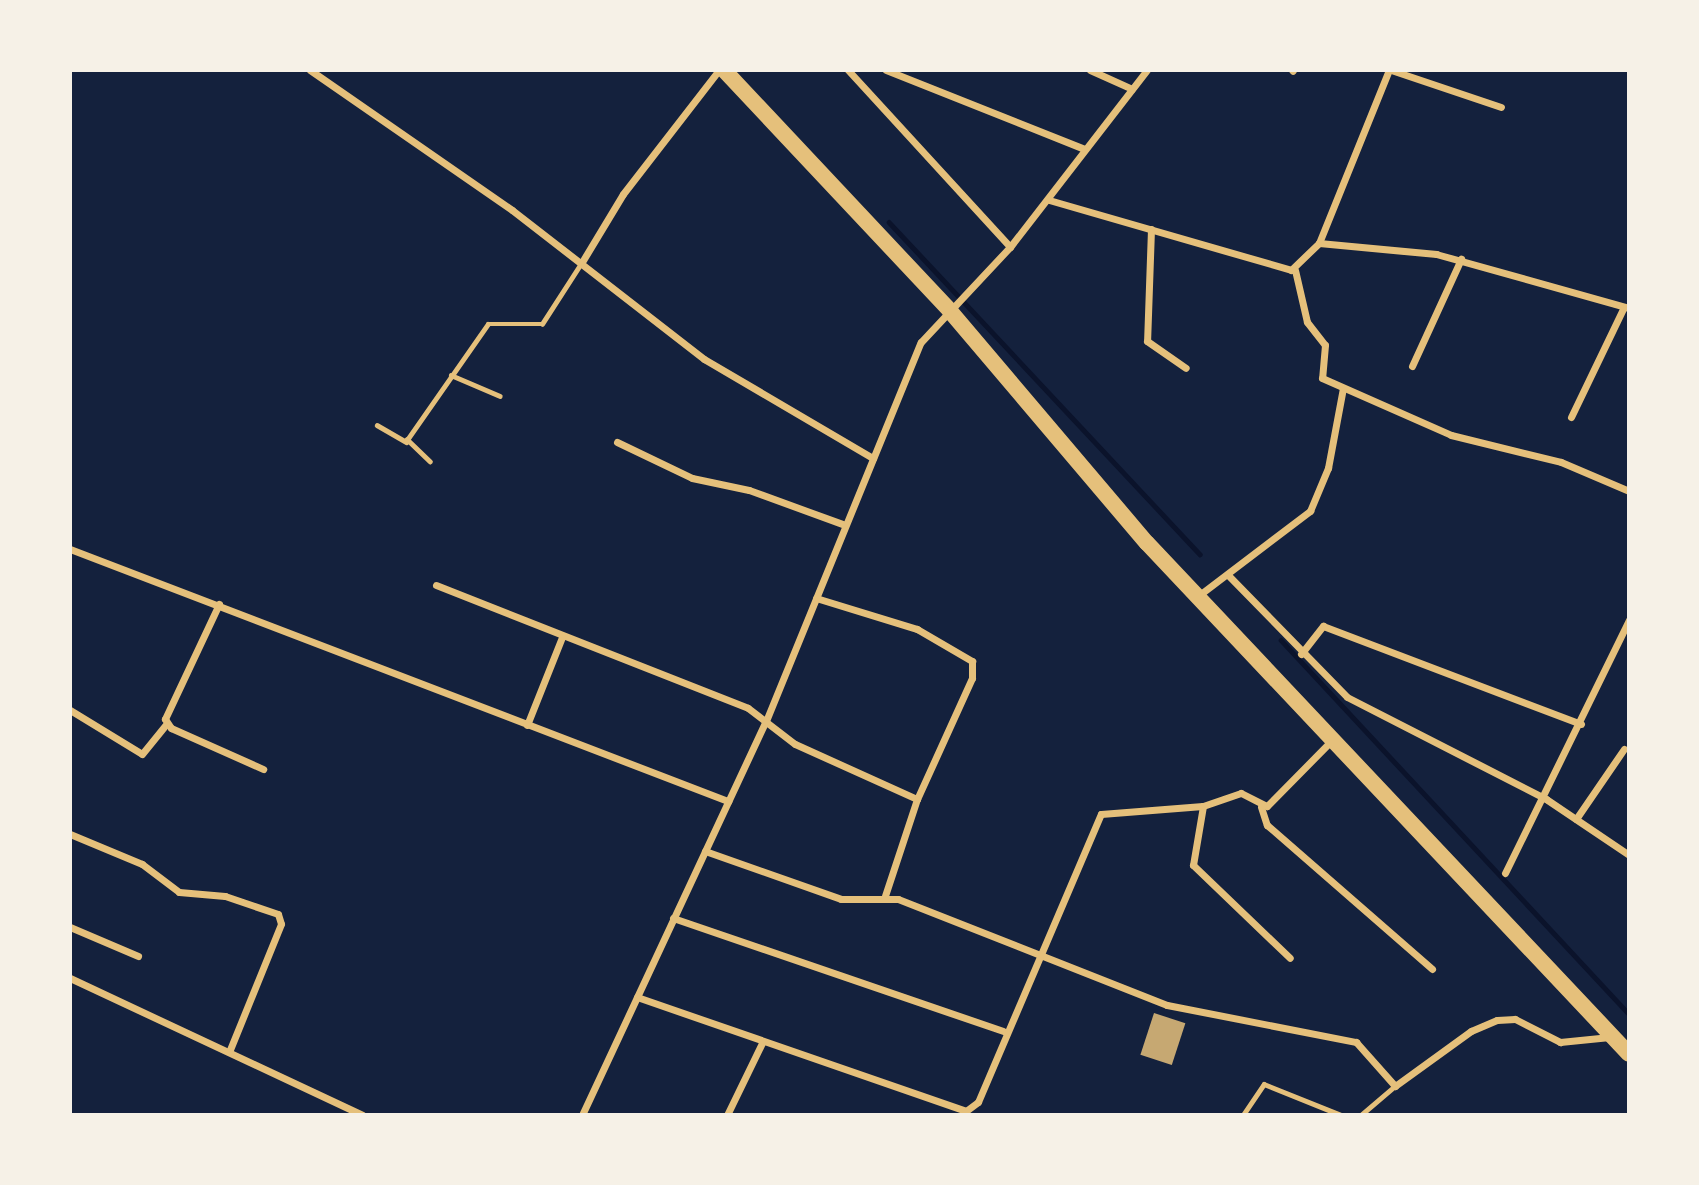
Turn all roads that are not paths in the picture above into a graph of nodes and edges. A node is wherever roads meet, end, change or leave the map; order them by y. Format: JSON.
{"nodes":[{"id":1,"x":310,"y":70,"type":"edge"},
{"id":2,"x":721,"y":70,"type":"edge"},
{"id":3,"x":848,"y":70,"type":"edge"},
{"id":4,"x":886,"y":70,"type":"edge"},
{"id":5,"x":1090,"y":70,"type":"edge"},
{"id":6,"x":1147,"y":70,"type":"edge"},
{"id":7,"x":1390,"y":70,"type":"edge"},
{"id":8,"x":1132,"y":89,"type":"junction"},
{"id":9,"x":1501,"y":107,"type":"dead end"},
{"id":10,"x":1085,"y":149,"type":"junction"},
{"id":11,"x":1049,"y":200,"type":"junction"},
{"id":12,"x":1152,"y":229,"type":"junction"},
{"id":13,"x":1319,"y":243,"type":"junction"},
{"id":14,"x":1010,"y":247,"type":"junction"},
{"id":15,"x":1461,"y":259,"type":"junction"},
{"id":16,"x":582,"y":262,"type":"junction"},
{"id":17,"x":1296,"y":270,"type":"junction"},
{"id":18,"x":953,"y":307,"type":"junction"},
{"id":19,"x":1627,"y":307,"type":"edge"},
{"id":20,"x":1412,"y":366,"type":"dead end"},
{"id":21,"x":1186,"y":368,"type":"dead end"},
{"id":22,"x":451,"y":375,"type":"junction"},
{"id":23,"x":1343,"y":388,"type":"junction"},
{"id":24,"x":500,"y":396,"type":"dead end"},
{"id":25,"x":1571,"y":417,"type":"dead end"},
{"id":26,"x":377,"y":425,"type":"dead end"},
{"id":27,"x":617,"y":442,"type":"dead end"},
{"id":28,"x":407,"y":443,"type":"junction"},
{"id":29,"x":873,"y":458,"type":"junction"},
{"id":30,"x":430,"y":462,"type":"dead end"},
{"id":31,"x":1629,"y":491,"type":"edge"},
{"id":32,"x":845,"y":525,"type":"junction"},
{"id":33,"x":70,"y":550,"type":"edge"},
{"id":34,"x":1228,"y":575,"type":"junction"},
{"id":35,"x":436,"y":585,"type":"dead end"},
{"id":36,"x":1198,"y":597,"type":"junction"},
{"id":37,"x":816,"y":598,"type":"junction"},
{"id":38,"x":219,"y":604,"type":"junction"},
{"id":39,"x":1629,"y":620,"type":"edge"},
{"id":40,"x":562,"y":638,"type":"junction"},
{"id":41,"x":1301,"y":654,"type":"junction"},
{"id":42,"x":70,"y":710,"type":"edge"},
{"id":43,"x":766,"y":721,"type":"junction"},
{"id":44,"x":166,"y":724,"type":"junction"},
{"id":45,"x":1581,"y":724,"type":"junction"},
{"id":46,"x":527,"y":725,"type":"junction"},
{"id":47,"x":1334,"y":738,"type":"junction"},
{"id":48,"x":1624,"y":749,"type":"dead end"},
{"id":49,"x":263,"y":769,"type":"dead end"},
{"id":50,"x":917,"y":799,"type":"junction"},
{"id":51,"x":1546,"y":799,"type":"junction"},
{"id":52,"x":728,"y":801,"type":"junction"},
{"id":53,"x":1203,"y":806,"type":"junction"},
{"id":54,"x":1261,"y":807,"type":"junction"},
{"id":55,"x":1576,"y":819,"type":"junction"},
{"id":56,"x":70,"y":834,"type":"edge"},
{"id":57,"x":705,"y":851,"type":"junction"},
{"id":58,"x":1629,"y":855,"type":"edge"},
{"id":59,"x":1505,"y":873,"type":"dead end"},
{"id":60,"x":885,"y":896,"type":"junction"},
{"id":61,"x":673,"y":918,"type":"junction"},
{"id":62,"x":70,"y":926,"type":"edge"},
{"id":63,"x":1038,"y":950,"type":"junction"},
{"id":64,"x":138,"y":956,"type":"dead end"},
{"id":65,"x":1290,"y":958,"type":"dead end"},
{"id":66,"x":1432,"y":969,"type":"dead end"},
{"id":67,"x":70,"y":978,"type":"edge"},
{"id":68,"x":637,"y":997,"type":"junction"},
{"id":69,"x":1003,"y":1031,"type":"junction"},
{"id":70,"x":1614,"y":1037,"type":"junction"},
{"id":71,"x":762,"y":1041,"type":"junction"},
{"id":72,"x":229,"y":1052,"type":"junction"},
{"id":73,"x":1629,"y":1054,"type":"edge"},
{"id":74,"x":1395,"y":1086,"type":"junction"},
{"id":75,"x":363,"y":1115,"type":"edge"},
{"id":76,"x":582,"y":1115,"type":"edge"},
{"id":77,"x":727,"y":1115,"type":"edge"},
{"id":78,"x":1243,"y":1115,"type":"edge"},
{"id":79,"x":1342,"y":1115,"type":"edge"},
{"id":80,"x":1361,"y":1115,"type":"edge"}],
"edges":[{"from":1,"to":16,"type":"street"},
{"from":2,"to":16,"type":"street"},
{"from":2,"to":18,"type":"highway"},
{"from":3,"to":14,"type":"street"},
{"from":4,"to":10,"type":"street"},
{"from":5,"to":8,"type":"street"},
{"from":6,"to":8,"type":"street"},
{"from":7,"to":9,"type":"street"},
{"from":7,"to":13,"type":"street"},
{"from":8,"to":10,"type":"street"},
{"from":10,"to":11,"type":"street"},
{"from":11,"to":12,"type":"street"},
{"from":11,"to":14,"type":"street"},
{"from":12,"to":17,"type":"street"},
{"from":12,"to":21,"type":"street"},
{"from":13,"to":15,"type":"street"},
{"from":13,"to":17,"type":"street"},
{"from":14,"to":18,"type":"street"},
{"from":15,"to":19,"type":"street"},
{"from":15,"to":20,"type":"street"},
{"from":16,"to":22,"type":"lane"},
{"from":16,"to":29,"type":"street"},
{"from":17,"to":23,"type":"street"},
{"from":18,"to":29,"type":"street"},
{"from":18,"to":36,"type":"highway"},
{"from":19,"to":25,"type":"street"},
{"from":22,"to":24,"type":"lane"},
{"from":22,"to":28,"type":"lane"},
{"from":23,"to":31,"type":"street"},
{"from":23,"to":34,"type":"street"},
{"from":26,"to":28,"type":"lane"},
{"from":27,"to":32,"type":"street"},
{"from":28,"to":30,"type":"lane"},
{"from":29,"to":32,"type":"street"},
{"from":32,"to":37,"type":"street"},
{"from":33,"to":38,"type":"street"},
{"from":34,"to":36,"type":"street"},
{"from":34,"to":41,"type":"street"},
{"from":35,"to":40,"type":"street"},
{"from":36,"to":47,"type":"highway"},
{"from":37,"to":43,"type":"street"},
{"from":37,"to":50,"type":"street"},
{"from":38,"to":44,"type":"street"},
{"from":38,"to":46,"type":"street"},
{"from":39,"to":45,"type":"street"},
{"from":40,"to":43,"type":"street"},
{"from":40,"to":46,"type":"street"},
{"from":41,"to":45,"type":"street"},
{"from":41,"to":51,"type":"street"},
{"from":42,"to":44,"type":"street"},
{"from":43,"to":50,"type":"street"},
{"from":43,"to":52,"type":"street"},
{"from":44,"to":49,"type":"street"},
{"from":45,"to":51,"type":"street"},
{"from":46,"to":52,"type":"street"},
{"from":47,"to":54,"type":"street"},
{"from":47,"to":70,"type":"highway"},
{"from":48,"to":55,"type":"street"},
{"from":50,"to":60,"type":"street"},
{"from":51,"to":55,"type":"street"},
{"from":51,"to":59,"type":"street"},
{"from":52,"to":57,"type":"street"},
{"from":53,"to":54,"type":"street"},
{"from":53,"to":63,"type":"street"},
{"from":53,"to":65,"type":"street"},
{"from":54,"to":66,"type":"street"},
{"from":55,"to":58,"type":"street"},
{"from":56,"to":72,"type":"street"},
{"from":57,"to":60,"type":"street"},
{"from":57,"to":61,"type":"street"},
{"from":60,"to":63,"type":"street"},
{"from":61,"to":68,"type":"street"},
{"from":61,"to":69,"type":"street"},
{"from":62,"to":64,"type":"street"},
{"from":63,"to":69,"type":"street"},
{"from":63,"to":74,"type":"street"},
{"from":67,"to":72,"type":"street"},
{"from":68,"to":71,"type":"street"},
{"from":68,"to":76,"type":"street"},
{"from":69,"to":71,"type":"street"},
{"from":70,"to":73,"type":"highway"},
{"from":70,"to":74,"type":"street"},
{"from":71,"to":77,"type":"street"},
{"from":72,"to":75,"type":"street"},
{"from":74,"to":80,"type":"lane"},
{"from":78,"to":79,"type":"lane"}]}
